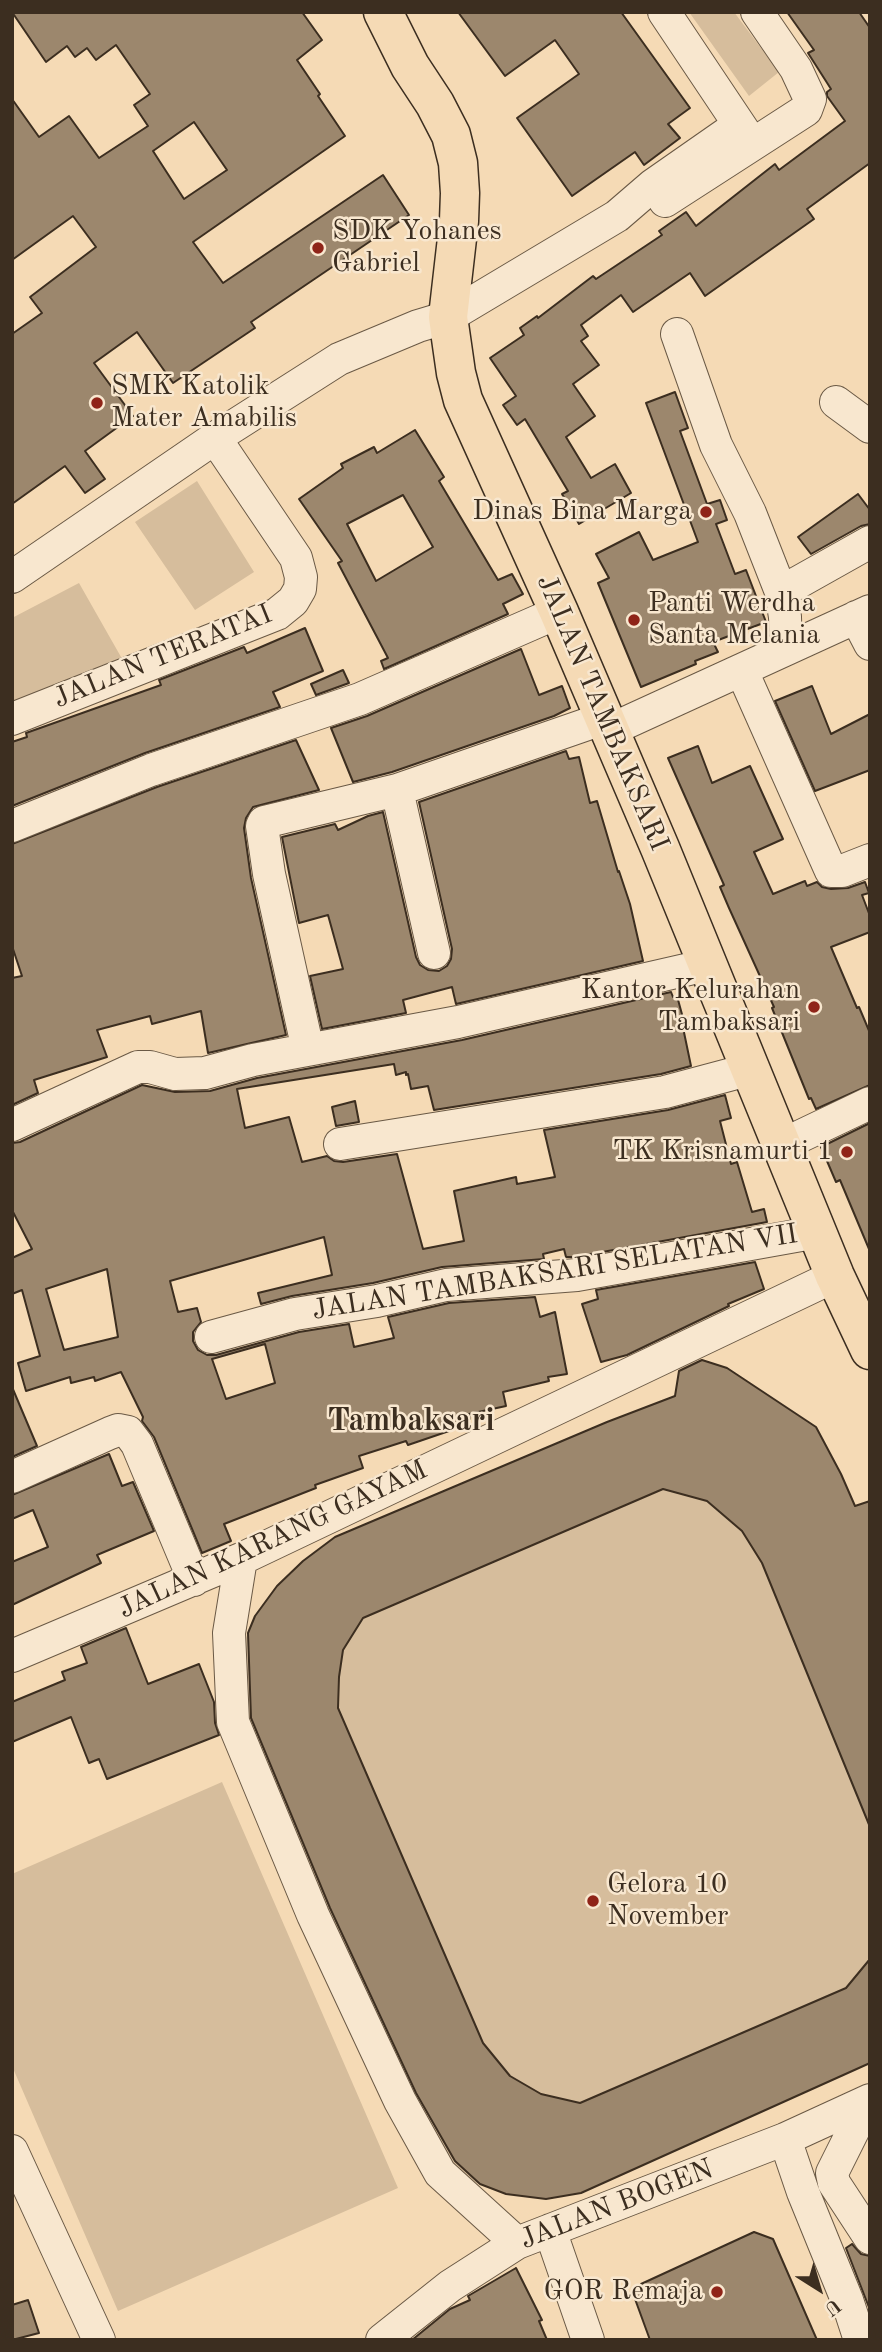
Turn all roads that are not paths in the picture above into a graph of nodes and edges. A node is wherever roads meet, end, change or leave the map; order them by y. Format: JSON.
{"nodes":[{"id":1,"x":363,"y":12,"type":"edge"},
{"id":2,"x":383,"y":12,"type":"edge"},
{"id":3,"x":664,"y":12,"type":"edge"},
{"id":4,"x":757,"y":12,"type":"edge"},
{"id":5,"x":410,"y":66,"type":"junction"},
{"id":6,"x":746,"y":134,"type":"junction"},
{"id":7,"x":448,"y":317,"type":"junction"},
{"id":8,"x":677,"y":334,"type":"dead end"},
{"id":9,"x":836,"y":402,"type":"dead end"},
{"id":10,"x":870,"y":427,"type":"edge"},
{"id":11,"x":215,"y":438,"type":"junction"},
{"id":12,"x":870,"y":542,"type":"edge"},
{"id":13,"x":12,"y":577,"type":"edge"},
{"id":14,"x":781,"y":592,"type":"junction"},
{"id":15,"x":559,"y":612,"type":"junction"},
{"id":16,"x":865,"y":624,"type":"edge"},
{"id":17,"x":786,"y":649,"type":"junction"},
{"id":18,"x":742,"y":671,"type":"junction"},
{"id":19,"x":12,"y":719,"type":"edge"},
{"id":20,"x":607,"y":724,"type":"junction"},
{"id":21,"x":397,"y":790,"type":"junction"},
{"id":22,"x":12,"y":826,"type":"edge"},
{"id":23,"x":870,"y":860,"type":"edge"},
{"id":24,"x":434,"y":953,"type":"dead end"},
{"id":25,"x":707,"y":965,"type":"junction"},
{"id":26,"x":308,"y":1050,"type":"junction"},
{"id":27,"x":751,"y":1069,"type":"junction"},
{"id":28,"x":870,"y":1103,"type":"edge"},
{"id":29,"x":12,"y":1125,"type":"edge"},
{"id":30,"x":340,"y":1144,"type":"dead end"},
{"id":31,"x":782,"y":1144,"type":"junction"},
{"id":32,"x":818,"y":1232,"type":"junction"},
{"id":33,"x":835,"y":1276,"type":"junction"},
{"id":34,"x":211,"y":1337,"type":"dead end"},
{"id":35,"x":870,"y":1350,"type":"edge"},
{"id":36,"x":12,"y":1477,"type":"edge"},
{"id":37,"x":241,"y":1559,"type":"junction"},
{"id":38,"x":194,"y":1580,"type":"junction"},
{"id":39,"x":12,"y":1656,"type":"edge"},
{"id":40,"x":869,"y":2100,"type":"edge"},
{"id":41,"x":785,"y":2139,"type":"junction"},
{"id":42,"x":12,"y":2151,"type":"edge"},
{"id":43,"x":550,"y":2230,"type":"junction"},
{"id":44,"x":870,"y":2238,"type":"edge"},
{"id":45,"x":517,"y":2243,"type":"junction"},
{"id":46,"x":99,"y":2340,"type":"edge"},
{"id":47,"x":382,"y":2340,"type":"edge"},
{"id":48,"x":588,"y":2340,"type":"edge"},
{"id":49,"x":860,"y":2340,"type":"edge"}],
"edges":[{"from":1,"to":5,"type":"main road","name":"JALAN TAMBAKSARI"},
{"from":2,"to":5,"type":"main road","name":"JALAN TAMBAKSARI"},
{"from":3,"to":6,"type":"street"},
{"from":4,"to":6,"type":"street"},
{"from":5,"to":7,"type":"main road","name":"JALAN TAMBAKSARI"},
{"from":6,"to":7,"type":"street"},
{"from":7,"to":11,"type":"street"},
{"from":7,"to":15,"type":"main road","name":"JALAN TAMBAKSARI"},
{"from":8,"to":14,"type":"street"},
{"from":9,"to":10,"type":"street"},
{"from":11,"to":13,"type":"street"},
{"from":11,"to":19,"type":"street","name":"JALAN TERATAI"},
{"from":12,"to":14,"type":"street"},
{"from":14,"to":17,"type":"street"},
{"from":15,"to":20,"type":"main road","name":"JALAN TAMBAKSARI"},
{"from":15,"to":22,"type":"street"},
{"from":16,"to":17,"type":"street"},
{"from":17,"to":18,"type":"street"},
{"from":18,"to":20,"type":"street"},
{"from":18,"to":23,"type":"street"},
{"from":20,"to":21,"type":"street"},
{"from":20,"to":25,"type":"main road","name":"JALAN TAMBAKSARI"},
{"from":21,"to":24,"type":"street"},
{"from":21,"to":26,"type":"street"},
{"from":25,"to":26,"type":"street"},
{"from":25,"to":27,"type":"main road","name":"JALAN TAMBAKSARI"},
{"from":26,"to":29,"type":"street"},
{"from":27,"to":30,"type":"street"},
{"from":27,"to":31,"type":"main road","name":"JALAN TAMBAKSARI"},
{"from":28,"to":31,"type":"street"},
{"from":31,"to":32,"type":"main road","name":"JALAN TAMBAKSARI"},
{"from":32,"to":33,"type":"main road","name":"JALAN TAMBAKSARI"},
{"from":32,"to":34,"type":"street","name":"JALAN TAMBAKSARI SELATAN VII"},
{"from":33,"to":35,"type":"main road","name":"JALAN TAMBAKSARI"},
{"from":33,"to":37,"type":"street","name":"JALAN KARANG GAYAM"},
{"from":36,"to":38,"type":"street"},
{"from":37,"to":38,"type":"street","name":"JALAN KARANG GAYAM"},
{"from":37,"to":45,"type":"street"},
{"from":38,"to":39,"type":"street","name":"JALAN KARANG GAYAM"},
{"from":40,"to":41,"type":"street","name":"JALAN BOGEN"},
{"from":40,"to":44,"type":"street"},
{"from":41,"to":43,"type":"street","name":"JALAN BOGEN"},
{"from":41,"to":49,"type":"street"},
{"from":42,"to":46,"type":"street"},
{"from":43,"to":45,"type":"street","name":"JALAN BOGEN"},
{"from":43,"to":48,"type":"street"},
{"from":45,"to":47,"type":"street","name":"JALAN BOGEN"}]}
